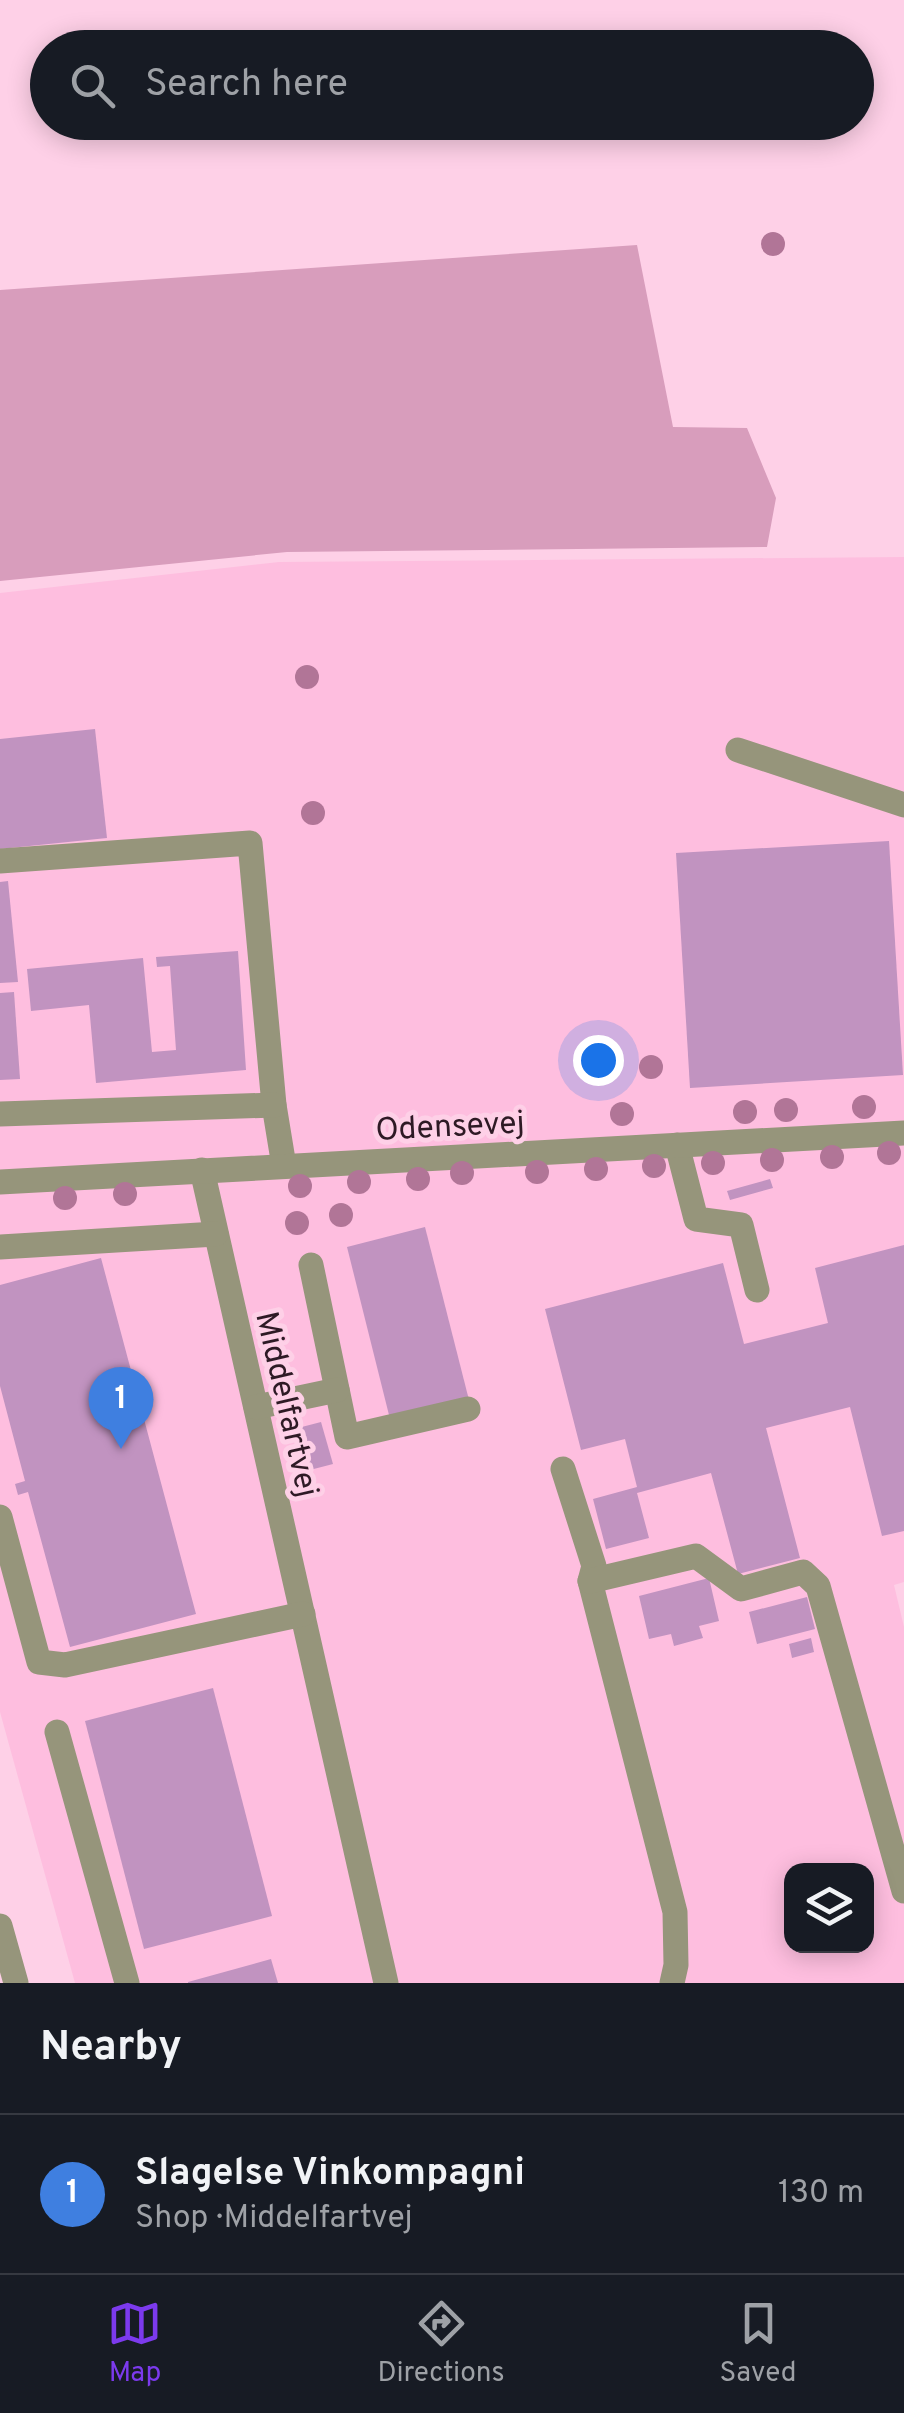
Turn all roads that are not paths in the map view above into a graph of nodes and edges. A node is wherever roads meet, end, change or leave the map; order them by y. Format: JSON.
{"nodes":[{"id":1,"x":738,"y":750,"type":"dead end"},
{"id":2,"x":904,"y":805,"type":"edge"},
{"id":3,"x":0,"y":861,"type":"edge"},
{"id":4,"x":274,"y":1105,"type":"junction"},
{"id":5,"x":0,"y":1114,"type":"edge"},
{"id":6,"x":904,"y":1133,"type":"edge"},
{"id":7,"x":678,"y":1145,"type":"junction"},
{"id":8,"x":284,"y":1166,"type":"junction"},
{"id":9,"x":202,"y":1170,"type":"junction"},
{"id":10,"x":0,"y":1182,"type":"edge"},
{"id":11,"x":216,"y":1234,"type":"junction"},
{"id":12,"x":0,"y":1247,"type":"edge"},
{"id":13,"x":312,"y":1265,"type":"dead end"},
{"id":14,"x":757,"y":1290,"type":"dead end"},
{"id":15,"x":337,"y":1390,"type":"junction"},
{"id":16,"x":256,"y":1408,"type":"junction"},
{"id":17,"x":468,"y":1409,"type":"dead end"},
{"id":18,"x":563,"y":1469,"type":"dead end"},
{"id":19,"x":0,"y":1517,"type":"edge"},
{"id":20,"x":590,"y":1581,"type":"junction"},
{"id":21,"x":303,"y":1614,"type":"junction"},
{"id":22,"x":57,"y":1732,"type":"dead end"},
{"id":23,"x":904,"y":1891,"type":"edge"},
{"id":24,"x":0,"y":1926,"type":"edge"},
{"id":25,"x":16,"y":1983,"type":"edge"},
{"id":26,"x":127,"y":1983,"type":"edge"},
{"id":27,"x":386,"y":1983,"type":"edge"},
{"id":28,"x":672,"y":1983,"type":"edge"}],
"edges":[{"from":1,"to":2,"type":"street"},
{"from":3,"to":4,"type":"street"},
{"from":4,"to":5,"type":"street"},
{"from":4,"to":8,"type":"street"},
{"from":6,"to":7,"type":"street","name":"Odensevej"},
{"from":7,"to":8,"type":"street","name":"Odensevej"},
{"from":7,"to":14,"type":"street"},
{"from":8,"to":9,"type":"street","name":"Odensevej"},
{"from":9,"to":10,"type":"street","name":"Odensevej"},
{"from":9,"to":11,"type":"street","name":"Middelfartvej"},
{"from":11,"to":12,"type":"street"},
{"from":11,"to":16,"type":"street","name":"Middelfartvej"},
{"from":13,"to":15,"type":"street"},
{"from":15,"to":16,"type":"street"},
{"from":15,"to":17,"type":"street"},
{"from":16,"to":21,"type":"street","name":"Middelfartvej"},
{"from":18,"to":20,"type":"street"},
{"from":19,"to":21,"type":"street"},
{"from":20,"to":23,"type":"street"},
{"from":20,"to":28,"type":"street"},
{"from":21,"to":27,"type":"street","name":"Middelfartvej"},
{"from":22,"to":26,"type":"street"},
{"from":24,"to":25,"type":"street"}]}
